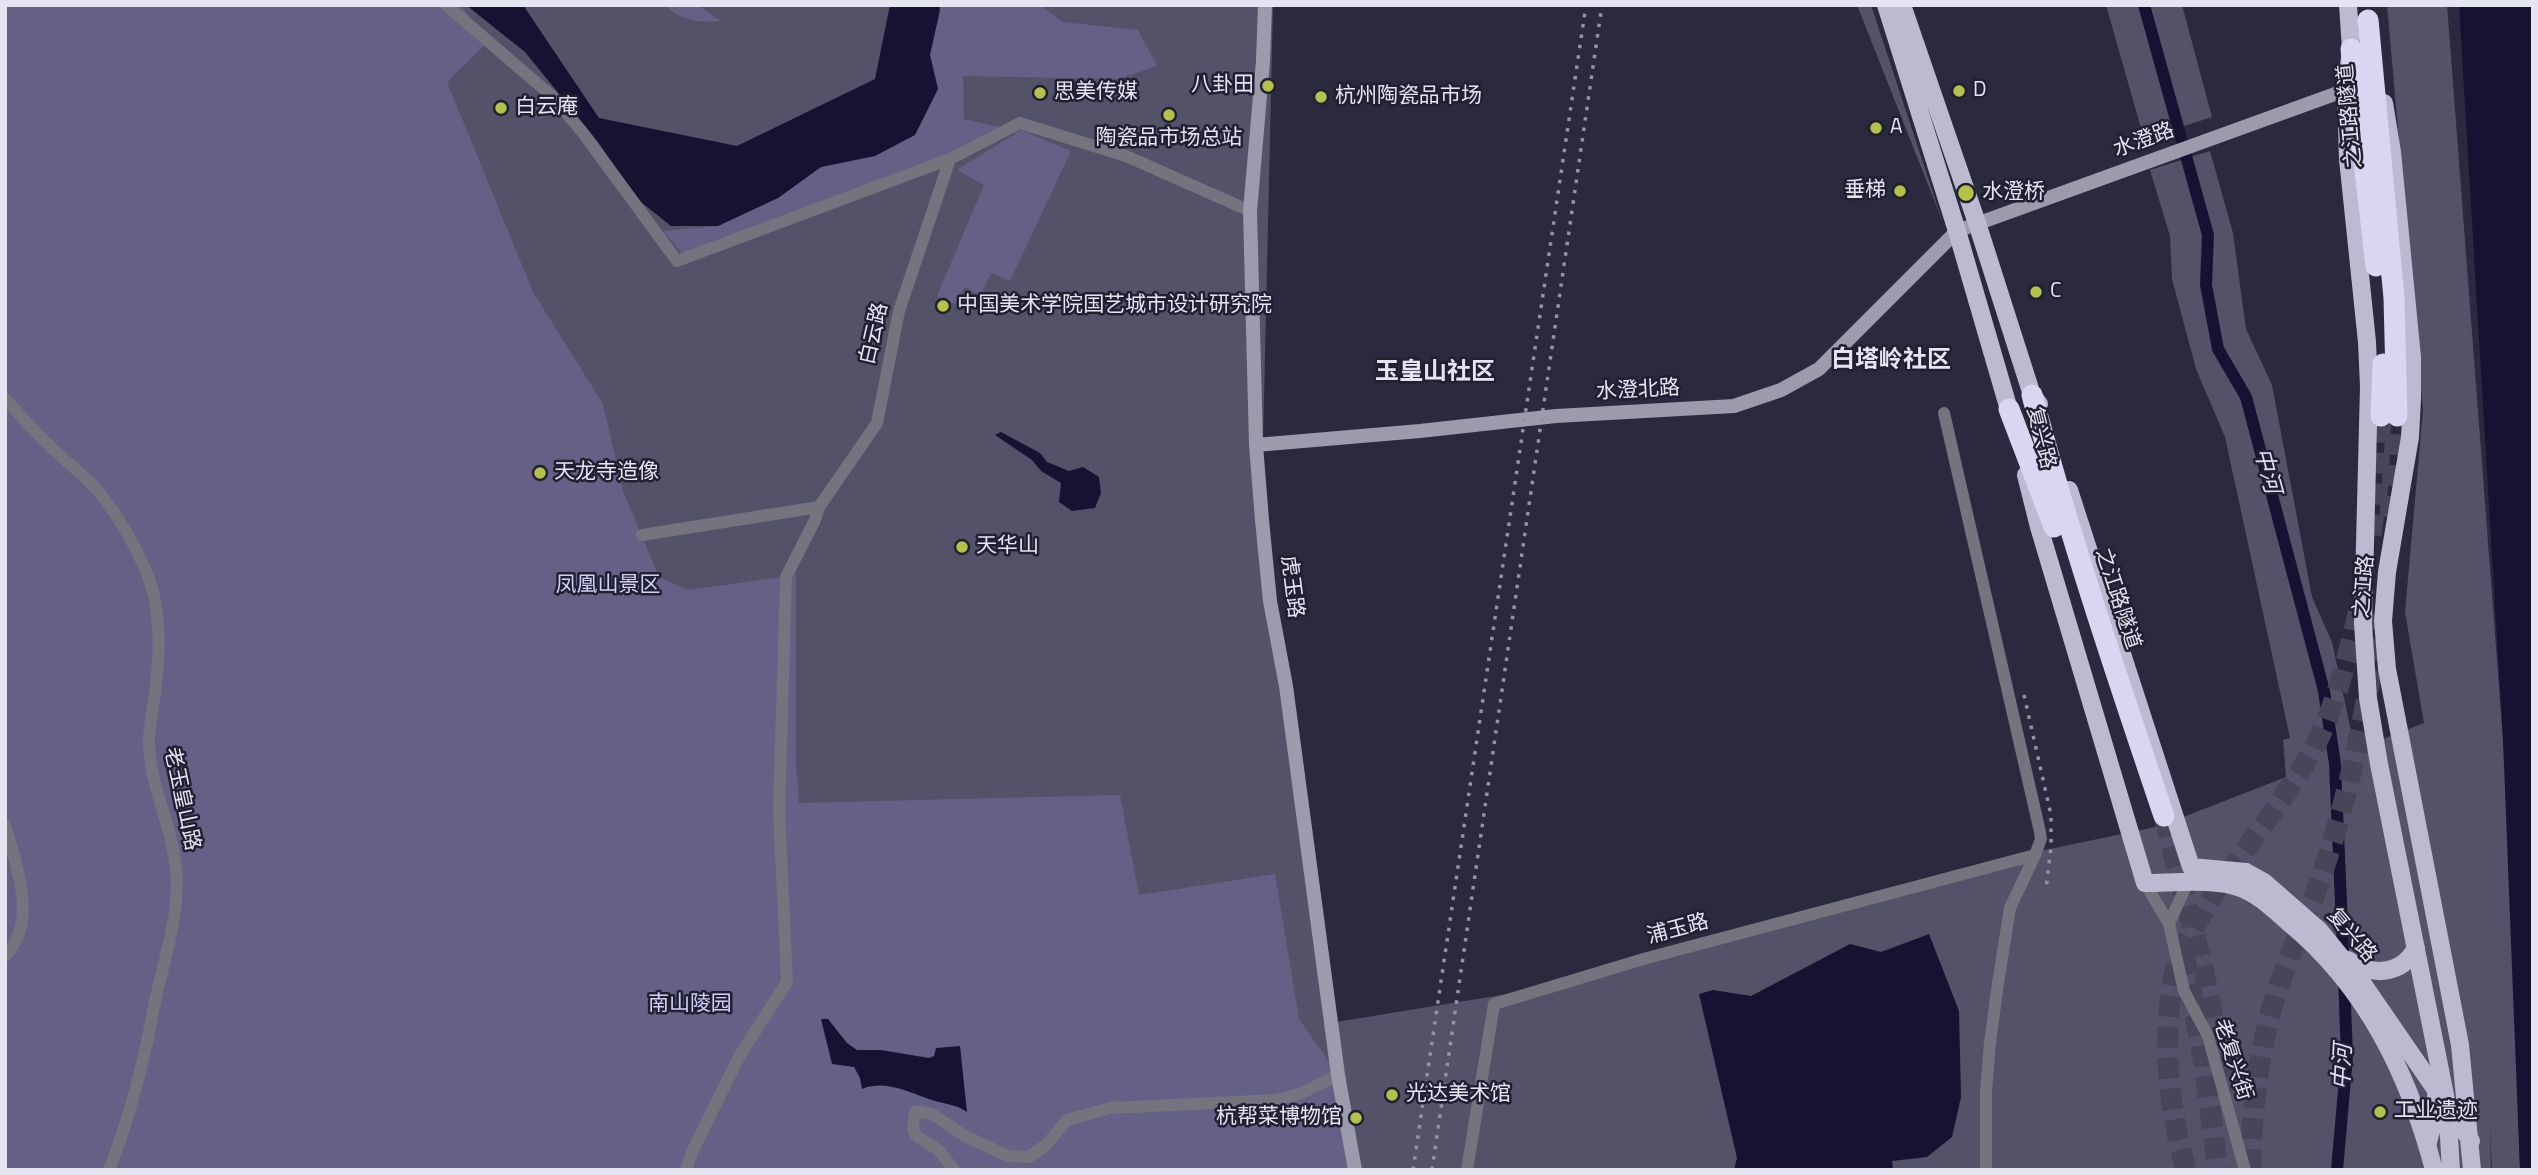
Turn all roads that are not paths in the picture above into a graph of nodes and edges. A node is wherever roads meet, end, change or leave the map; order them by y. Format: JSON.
{"nodes":[{"id":1,"x":446,"y":5,"type":"edge"},
{"id":2,"x":1265,"y":5,"type":"edge"},
{"id":3,"x":1886,"y":5,"type":"edge"},
{"id":4,"x":1902,"y":5,"type":"edge"},
{"id":5,"x":2348,"y":5,"type":"edge"},
{"id":6,"x":2367,"y":13,"type":"edge"},
{"id":7,"x":2351,"y":48,"type":"junction"},
{"id":8,"x":2346,"y":90,"type":"junction"},
{"id":9,"x":950,"y":159,"type":"junction"},
{"id":10,"x":1250,"y":211,"type":"junction"},
{"id":11,"x":1977,"y":223,"type":"junction"},
{"id":12,"x":1957,"y":231,"type":"junction"},
{"id":13,"x":2032,"y":395,"type":"junction"},
{"id":14,"x":5,"y":399,"type":"edge"},
{"id":15,"x":2009,"y":409,"type":"junction"},
{"id":16,"x":1944,"y":413,"type":"dead end"},
{"id":17,"x":1256,"y":445,"type":"junction"},
{"id":18,"x":819,"y":507,"type":"junction"},
{"id":19,"x":642,"y":536,"type":"dead end"},
{"id":20,"x":5,"y":825,"type":"edge"},
{"id":21,"x":2035,"y":855,"type":"junction"},
{"id":22,"x":2190,"y":875,"type":"junction"},
{"id":23,"x":2145,"y":883,"type":"junction"},
{"id":24,"x":2169,"y":924,"type":"junction"},
{"id":25,"x":2314,"y":935,"type":"junction"},
{"id":26,"x":2416,"y":948,"type":"junction"},
{"id":27,"x":2337,"y":952,"type":"junction"},
{"id":28,"x":5,"y":956,"type":"edge"},
{"id":29,"x":2357,"y":987,"type":"junction"},
{"id":30,"x":2395,"y":1056,"type":"junction"},
{"id":31,"x":1338,"y":1075,"type":"junction"},
{"id":32,"x":2466,"y":1086,"type":"junction"},
{"id":33,"x":2443,"y":1096,"type":"junction"},
{"id":34,"x":2471,"y":1141,"type":"junction"},
{"id":35,"x":2427,"y":1146,"type":"junction"},
{"id":36,"x":109,"y":1170,"type":"edge"},
{"id":37,"x":686,"y":1170,"type":"edge"},
{"id":38,"x":954,"y":1170,"type":"edge"},
{"id":39,"x":1355,"y":1170,"type":"edge"},
{"id":40,"x":1467,"y":1170,"type":"edge"},
{"id":41,"x":1986,"y":1170,"type":"edge"},
{"id":42,"x":2245,"y":1170,"type":"edge"},
{"id":43,"x":2434,"y":1170,"type":"edge"},
{"id":44,"x":2451,"y":1170,"type":"edge"},
{"id":45,"x":2472,"y":1170,"type":"edge"}],
"edges":[{"from":1,"to":9,"type":"street"},
{"from":2,"to":10,"type":"street","name":"虎玉路"},
{"from":3,"to":12,"type":"main road","name":"复兴路"},
{"from":4,"to":11,"type":"main road","name":"复兴路"},
{"from":5,"to":7,"type":"main road","name":"之江路"},
{"from":6,"to":7,"type":"highway","name":"之江路隧道"},
{"from":6,"to":32,"type":"main road","name":"之江路"},
{"from":7,"to":8,"type":"main road","name":"之江路"},
{"from":8,"to":11,"type":"street","name":"水澄路"},
{"from":8,"to":26,"type":"main road","name":"之江路"},
{"from":9,"to":10,"type":"street"},
{"from":9,"to":18,"type":"street","name":"白云路"},
{"from":10,"to":17,"type":"street","name":"虎玉路"},
{"from":11,"to":12,"type":"street","name":"水澄路"},
{"from":11,"to":13,"type":"main road","name":"复兴路"},
{"from":12,"to":15,"type":"main road","name":"复兴路"},
{"from":12,"to":17,"type":"street","name":"水澄北路"},
{"from":13,"to":15,"type":"highway","name":"之江路隧道"},
{"from":13,"to":22,"type":"main road","name":"复兴路"},
{"from":14,"to":36,"type":"street","name":"老玉皇山路"},
{"from":15,"to":23,"type":"main road","name":"复兴路"},
{"from":16,"to":21,"type":"street"},
{"from":17,"to":31,"type":"street","name":"虎玉路"},
{"from":18,"to":19,"type":"street"},
{"from":18,"to":37,"type":"street","name":"白云路"},
{"from":20,"to":28,"type":"street"},
{"from":21,"to":40,"type":"street","name":"浦玉路"},
{"from":21,"to":41,"type":"street"},
{"from":22,"to":23,"type":"main road","name":"复兴路"},
{"from":22,"to":24,"type":"street"},
{"from":22,"to":25,"type":"main road","name":"复兴路"},
{"from":23,"to":24,"type":"street","name":"老复兴街"},
{"from":24,"to":42,"type":"street","name":"老复兴街"},
{"from":25,"to":27,"type":"main road","name":"复兴路"},
{"from":25,"to":29,"type":"main road"},
{"from":26,"to":27,"type":"main road"},
{"from":26,"to":33,"type":"main road","name":"之江路"},
{"from":27,"to":29,"type":"main road","name":"复兴路"},
{"from":29,"to":30,"type":"main road","name":"复兴路"},
{"from":29,"to":33,"type":"main road","name":"复兴路"},
{"from":30,"to":33,"type":"main road","name":"复兴路"},
{"from":30,"to":35,"type":"main road","name":"复兴路"},
{"from":31,"to":38,"type":"street"},
{"from":31,"to":39,"type":"street","name":"虎玉路"},
{"from":32,"to":33,"type":"main road"},
{"from":32,"to":34,"type":"main road","name":"之江路"},
{"from":33,"to":34,"type":"main road","name":"复兴路"},
{"from":33,"to":35,"type":"main road","name":"之江路"},
{"from":33,"to":44,"type":"main road","name":"之江路"},
{"from":34,"to":45,"type":"main road","name":"之江路"},
{"from":35,"to":43,"type":"main road","name":"复兴路"}]}
